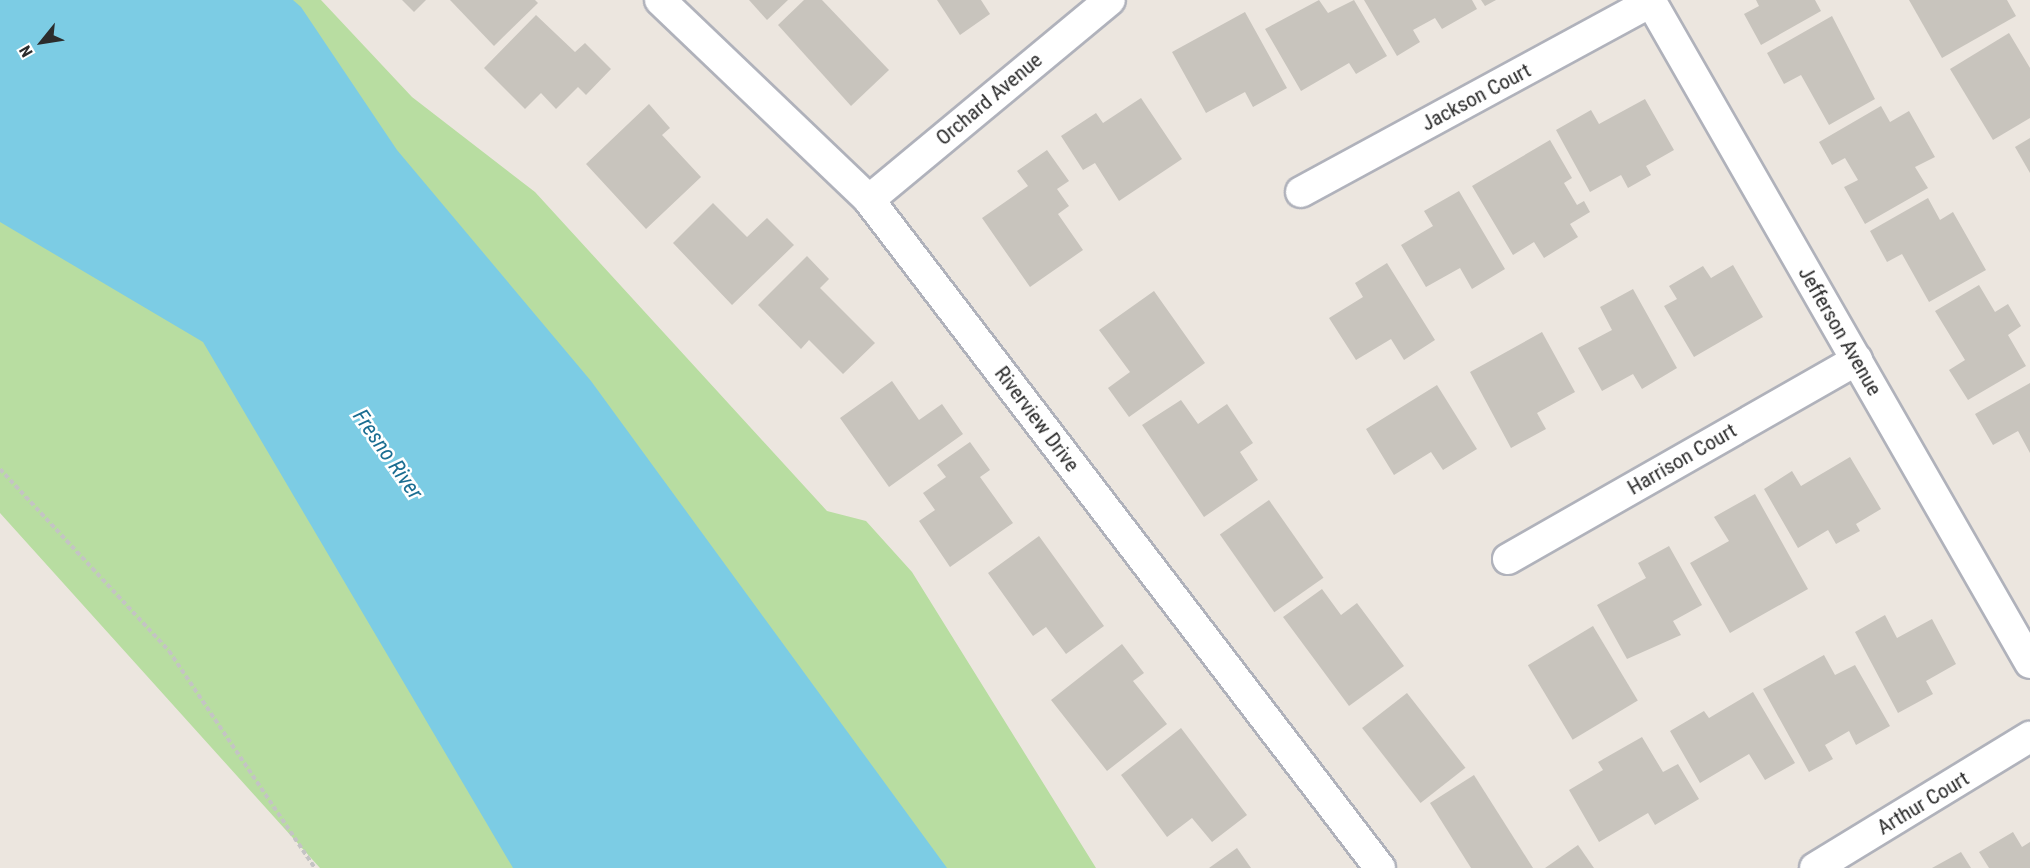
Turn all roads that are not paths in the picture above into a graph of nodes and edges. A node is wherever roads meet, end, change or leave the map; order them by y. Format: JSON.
{"nodes":[{"id":1,"x":660,"y":0,"type":"edge"},
{"id":2,"x":1651,"y":1,"type":"edge"},
{"id":3,"x":1102,"y":2,"type":"edge"},
{"id":4,"x":1300,"y":192,"type":"dead end"},
{"id":5,"x":868,"y":200,"type":"junction"},
{"id":6,"x":1857,"y":360,"type":"junction"},
{"id":7,"x":1508,"y":559,"type":"dead end"},
{"id":8,"x":2030,"y":663,"type":"edge"},
{"id":9,"x":2030,"y":737,"type":"edge"},
{"id":10,"x":1380,"y":868,"type":"edge"},
{"id":11,"x":1815,"y":868,"type":"edge"}],
"edges":[{"from":1,"to":5,"type":"street","name":"Riverview Drive"},
{"from":2,"to":4,"type":"street","name":"Jackson Court"},
{"from":2,"to":6,"type":"street","name":"Jefferson Avenue"},
{"from":3,"to":5,"type":"street","name":"Orchard Avenue"},
{"from":5,"to":10,"type":"street","name":"Riverview Drive"},
{"from":6,"to":7,"type":"street","name":"Harrison Court"},
{"from":6,"to":8,"type":"street","name":"Jefferson Avenue"},
{"from":9,"to":11,"type":"street","name":"Arthur Court"}]}
